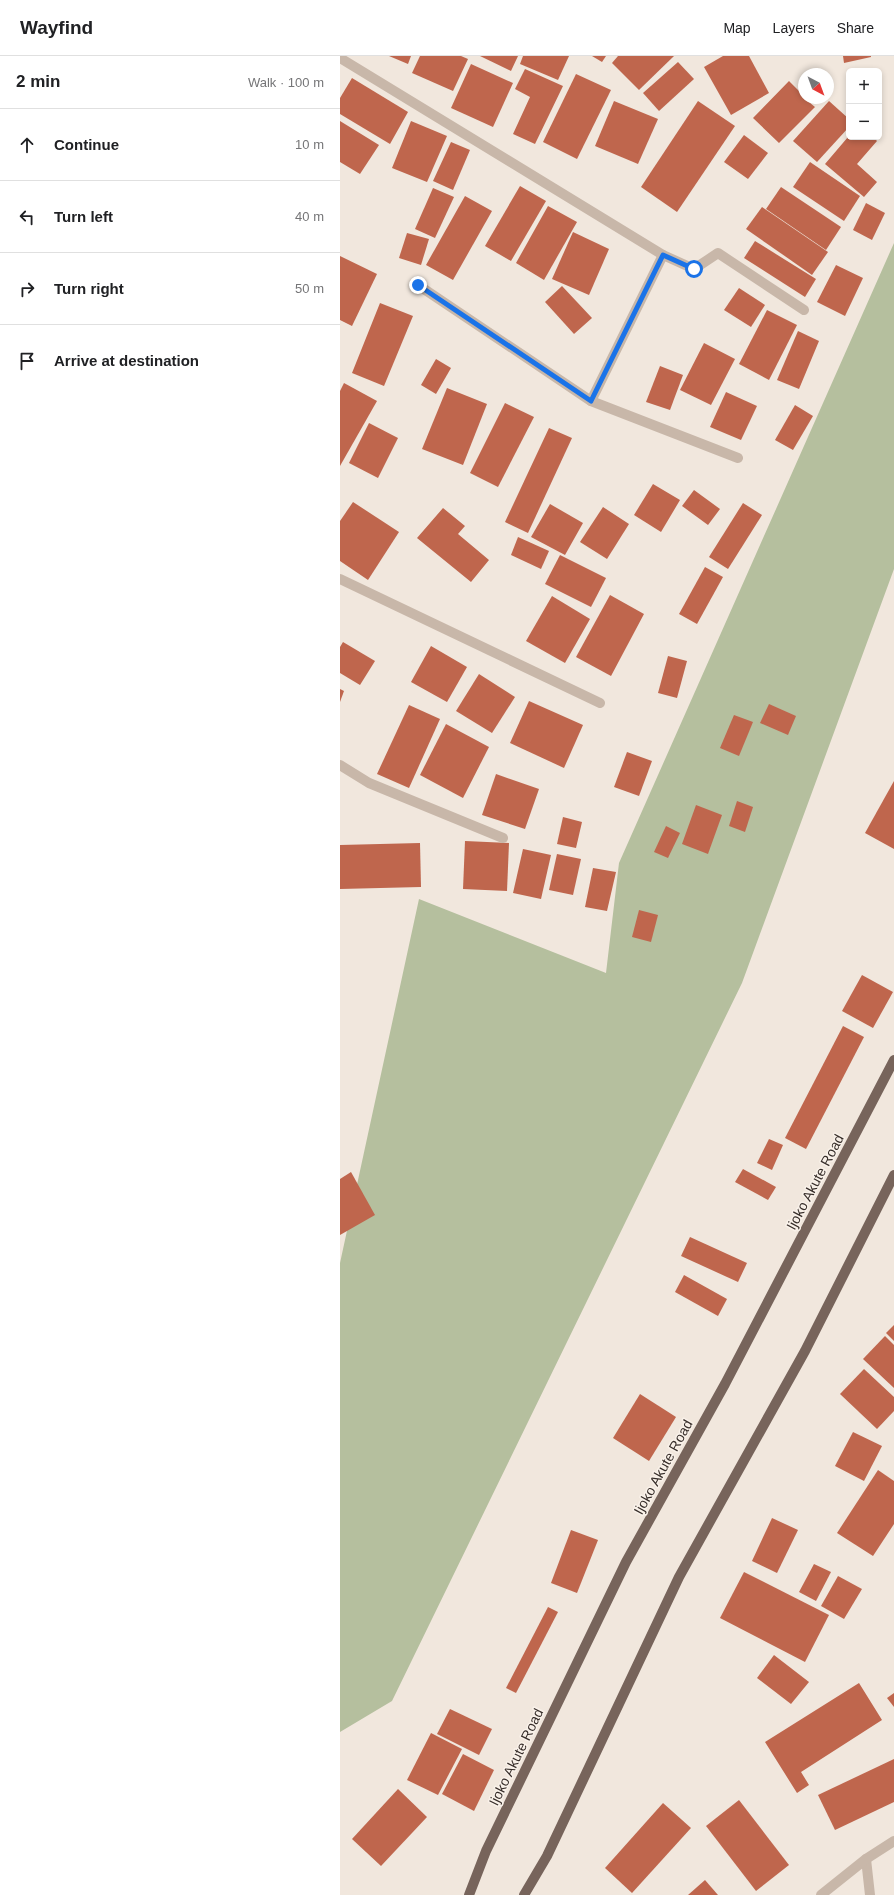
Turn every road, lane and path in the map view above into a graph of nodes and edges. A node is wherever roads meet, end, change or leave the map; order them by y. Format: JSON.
{"nodes":[{"id":1,"x":340,"y":58,"type":"edge"},
{"id":2,"x":663,"y":255,"type":"junction"},
{"id":3,"x":418,"y":285,"type":"dead end"},
{"id":4,"x":804,"y":310,"type":"dead end"},
{"id":5,"x":591,"y":401,"type":"junction"},
{"id":6,"x":738,"y":458,"type":"dead end"},
{"id":7,"x":340,"y":580,"type":"edge"},
{"id":8,"x":600,"y":703,"type":"dead end"},
{"id":9,"x":340,"y":765,"type":"edge"},
{"id":10,"x":503,"y":838,"type":"dead end"},
{"id":11,"x":894,"y":1060,"type":"edge"},
{"id":12,"x":894,"y":1174,"type":"edge"},
{"id":13,"x":894,"y":1841,"type":"edge"},
{"id":14,"x":866,"y":1859,"type":"junction"},
{"id":15,"x":469,"y":1895,"type":"edge"},
{"id":16,"x":524,"y":1895,"type":"edge"},
{"id":17,"x":821,"y":1895,"type":"edge"},
{"id":18,"x":870,"y":1895,"type":"edge"}],
"edges":[{"from":1,"to":2,"type":"street"},
{"from":2,"to":4,"type":"street"},
{"from":2,"to":5,"type":"street"},
{"from":3,"to":5,"type":"street"},
{"from":5,"to":6,"type":"street"},
{"from":7,"to":8,"type":"street"},
{"from":9,"to":10,"type":"street"},
{"from":11,"to":15,"type":"main road","name":"Ijoko Akute Road"},
{"from":12,"to":16,"type":"main road"},
{"from":13,"to":14,"type":"street"},
{"from":14,"to":17,"type":"street"},
{"from":14,"to":18,"type":"street"}]}
